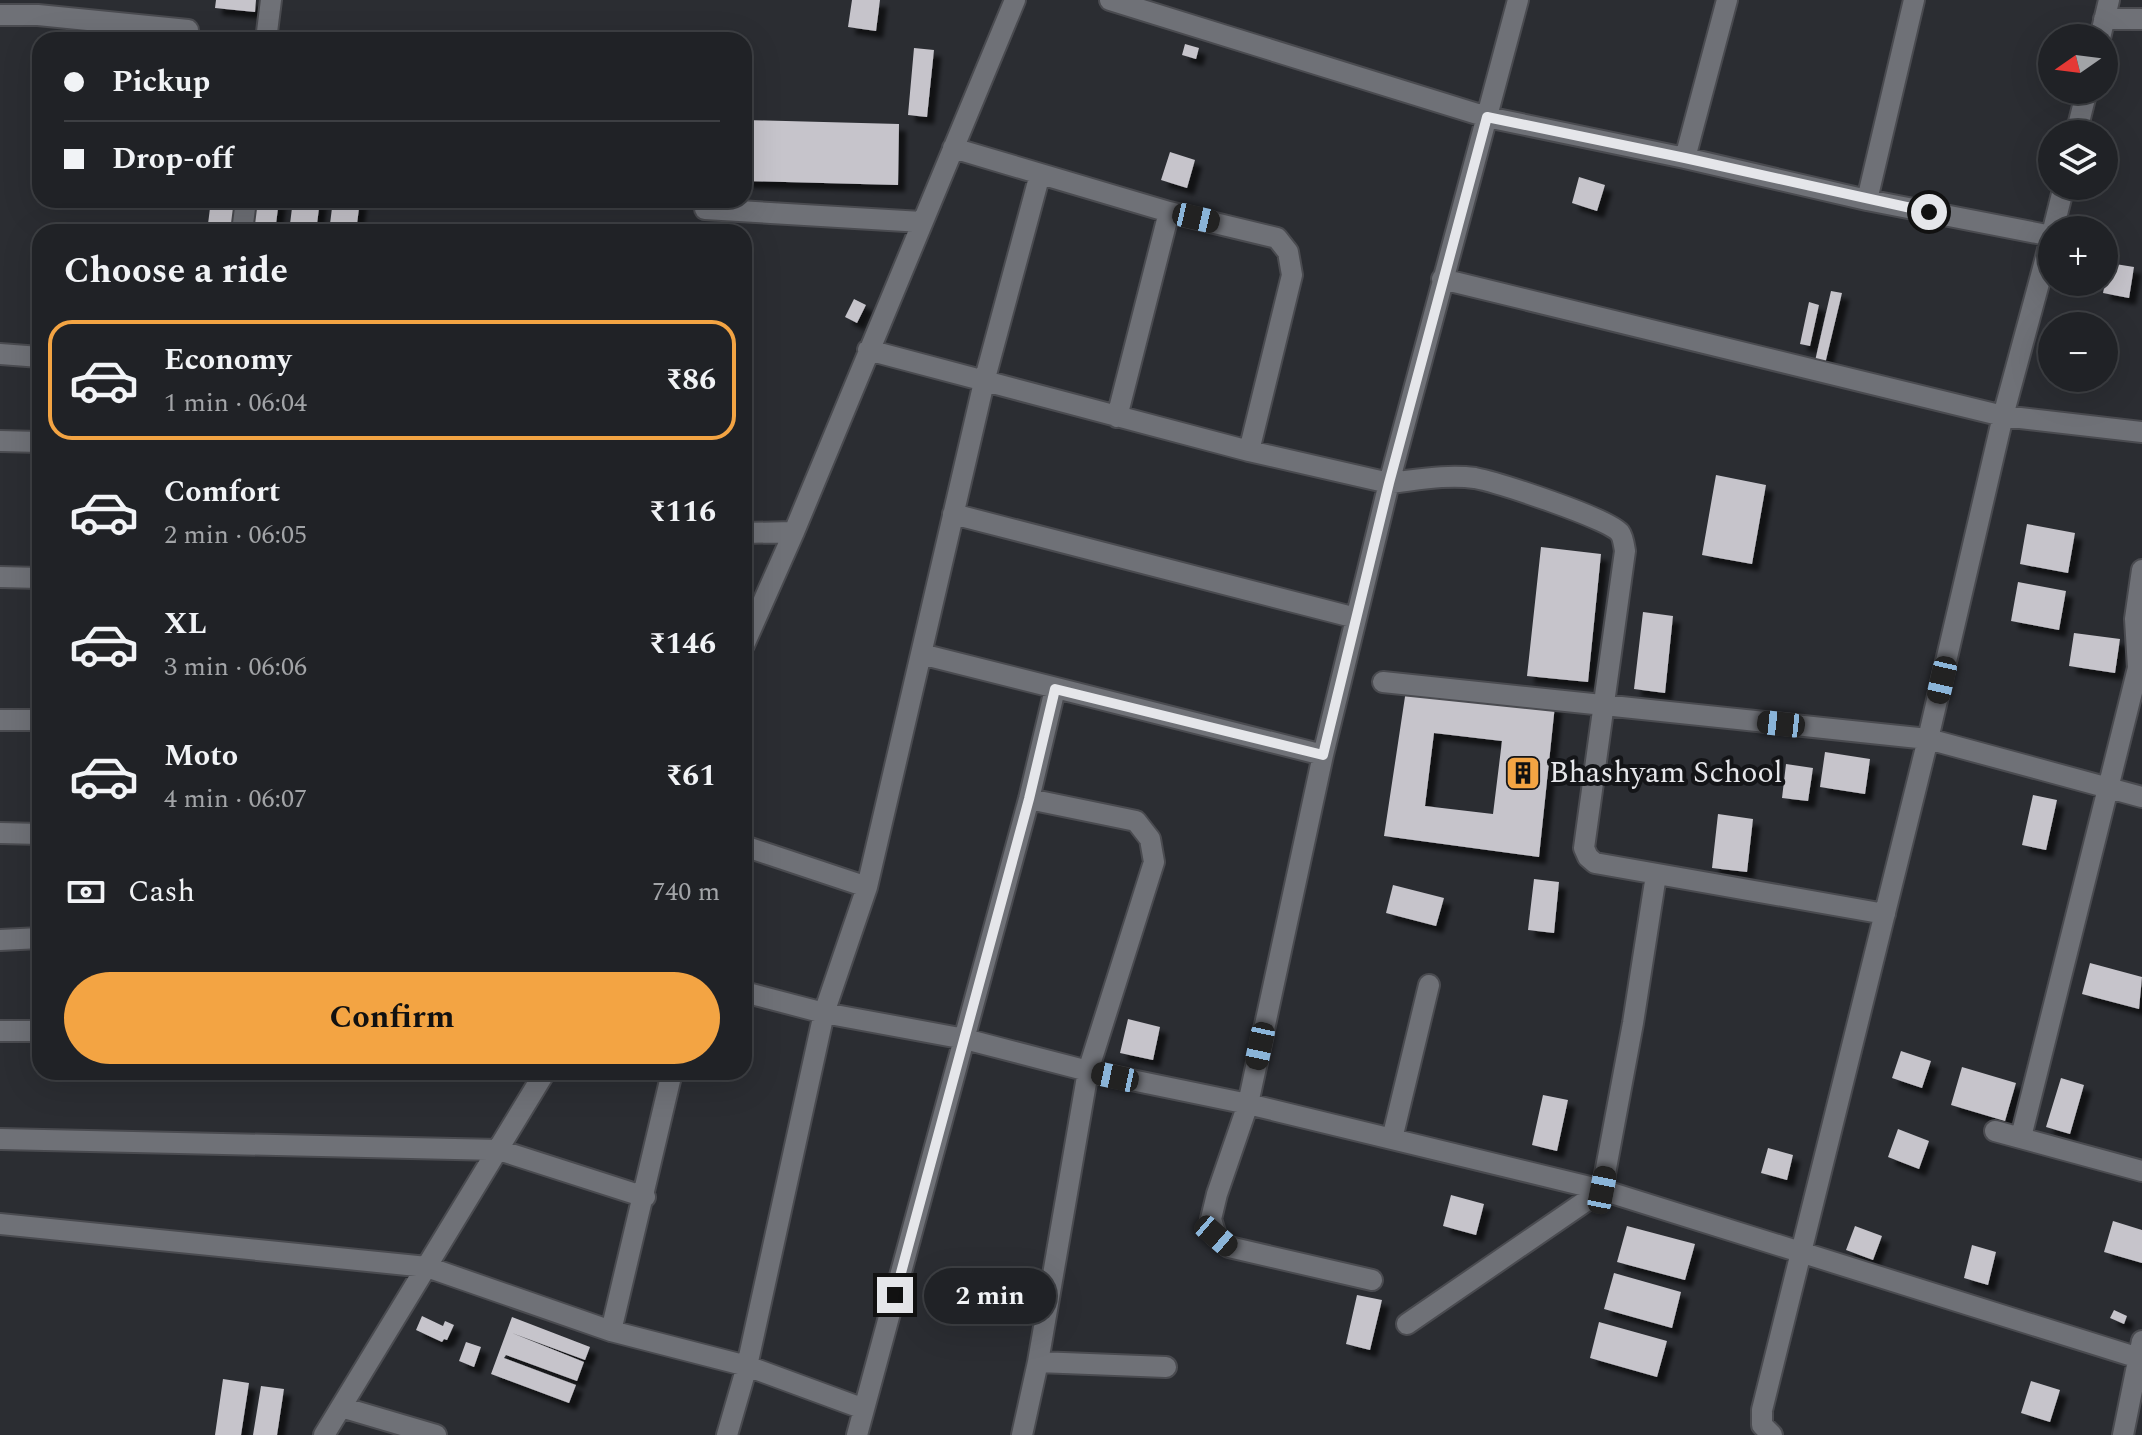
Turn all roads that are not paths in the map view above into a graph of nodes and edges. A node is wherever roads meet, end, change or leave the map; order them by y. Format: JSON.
{"nodes":[{"id":1,"x":271,"y":0,"type":"edge"},
{"id":2,"x":1015,"y":0,"type":"edge"},
{"id":3,"x":1110,"y":0,"type":"edge"},
{"id":4,"x":1518,"y":0,"type":"edge"},
{"id":5,"x":1727,"y":0,"type":"edge"},
{"id":6,"x":1914,"y":0,"type":"edge"},
{"id":7,"x":0,"y":15,"type":"edge"},
{"id":8,"x":2104,"y":19,"type":"edge"},
{"id":9,"x":2142,"y":19,"type":"edge"},
{"id":10,"x":188,"y":30,"type":"dead end"},
{"id":11,"x":267,"y":32,"type":"edge"},
{"id":12,"x":1487,"y":117,"type":"junction"},
{"id":13,"x":953,"y":148,"type":"junction"},
{"id":14,"x":1685,"y":158,"type":"junction"},
{"id":15,"x":1040,"y":174,"type":"junction"},
{"id":16,"x":1867,"y":200,"type":"junction"},
{"id":17,"x":705,"y":209,"type":"dead end"},
{"id":18,"x":1169,"y":212,"type":"junction"},
{"id":19,"x":922,"y":222,"type":"junction"},
{"id":20,"x":2038,"y":231,"type":"edge"},
{"id":21,"x":1442,"y":279,"type":"junction"},
{"id":22,"x":2038,"y":286,"type":"edge"},
{"id":23,"x":868,"y":350,"type":"junction"},
{"id":24,"x":0,"y":354,"type":"edge"},
{"id":25,"x":32,"y":356,"type":"edge"},
{"id":26,"x":984,"y":382,"type":"junction"},
{"id":27,"x":2003,"y":416,"type":"junction"},
{"id":28,"x":1117,"y":417,"type":"junction"},
{"id":29,"x":2142,"y":432,"type":"edge"},
{"id":30,"x":0,"y":441,"type":"edge"},
{"id":31,"x":32,"y":442,"type":"edge"},
{"id":32,"x":1249,"y":451,"type":"junction"},
{"id":33,"x":1389,"y":483,"type":"junction"},
{"id":34,"x":953,"y":514,"type":"junction"},
{"id":35,"x":794,"y":532,"type":"junction"},
{"id":36,"x":752,"y":533,"type":"edge"},
{"id":37,"x":2142,"y":570,"type":"edge"},
{"id":38,"x":0,"y":577,"type":"edge"},
{"id":39,"x":32,"y":578,"type":"edge"},
{"id":40,"x":1356,"y":618,"type":"junction"},
{"id":41,"x":752,"y":627,"type":"edge"},
{"id":42,"x":921,"y":654,"type":"junction"},
{"id":43,"x":1383,"y":682,"type":"dead end"},
{"id":44,"x":1055,"y":689,"type":"junction"},
{"id":45,"x":1605,"y":706,"type":"junction"},
{"id":46,"x":0,"y":720,"type":"edge"},
{"id":47,"x":32,"y":720,"type":"edge"},
{"id":48,"x":1928,"y":739,"type":"junction"},
{"id":49,"x":1323,"y":755,"type":"junction"},
{"id":50,"x":2109,"y":788,"type":"junction"},
{"id":51,"x":2142,"y":797,"type":"edge"},
{"id":52,"x":1029,"y":799,"type":"junction"},
{"id":53,"x":0,"y":833,"type":"edge"},
{"id":54,"x":32,"y":834,"type":"edge"},
{"id":55,"x":752,"y":849,"type":"edge"},
{"id":56,"x":1656,"y":875,"type":"junction"},
{"id":57,"x":867,"y":887,"type":"junction"},
{"id":58,"x":1885,"y":914,"type":"junction"},
{"id":59,"x":32,"y":938,"type":"edge"},
{"id":60,"x":0,"y":940,"type":"edge"},
{"id":61,"x":1429,"y":985,"type":"dead end"},
{"id":62,"x":752,"y":994,"type":"edge"},
{"id":63,"x":824,"y":1013,"type":"junction"},
{"id":64,"x":0,"y":1031,"type":"edge"},
{"id":65,"x":32,"y":1031,"type":"edge"},
{"id":66,"x":965,"y":1039,"type":"junction"},
{"id":67,"x":1088,"y":1071,"type":"junction"},
{"id":68,"x":540,"y":1080,"type":"edge"},
{"id":69,"x":670,"y":1080,"type":"edge"},
{"id":70,"x":1248,"y":1104,"type":"junction"},
{"id":71,"x":1995,"y":1131,"type":"dead end"},
{"id":72,"x":2021,"y":1137,"type":"junction"},
{"id":73,"x":0,"y":1139,"type":"edge"},
{"id":74,"x":1392,"y":1139,"type":"junction"},
{"id":75,"x":499,"y":1150,"type":"junction"},
{"id":76,"x":2142,"y":1171,"type":"edge"},
{"id":77,"x":1602,"y":1190,"type":"junction"},
{"id":78,"x":645,"y":1197,"type":"junction"},
{"id":79,"x":0,"y":1224,"type":"edge"},
{"id":80,"x":1801,"y":1254,"type":"junction"},
{"id":81,"x":427,"y":1267,"type":"junction"},
{"id":82,"x":1372,"y":1280,"type":"dead end"},
{"id":83,"x":1407,"y":1324,"type":"dead end"},
{"id":84,"x":611,"y":1331,"type":"junction"},
{"id":85,"x":2140,"y":1352,"type":"edge"},
{"id":86,"x":1038,"y":1362,"type":"junction"},
{"id":87,"x":747,"y":1366,"type":"junction"},
{"id":88,"x":1166,"y":1367,"type":"dead end"},
{"id":89,"x":341,"y":1407,"type":"junction"},
{"id":90,"x":864,"y":1409,"type":"junction"},
{"id":91,"x":324,"y":1435,"type":"edge"},
{"id":92,"x":436,"y":1435,"type":"edge"},
{"id":93,"x":727,"y":1435,"type":"edge"},
{"id":94,"x":857,"y":1435,"type":"edge"},
{"id":95,"x":1022,"y":1435,"type":"edge"},
{"id":96,"x":1772,"y":1435,"type":"edge"},
{"id":97,"x":2123,"y":1435,"type":"edge"}],
"edges":[{"from":1,"to":11,"type":"street"},
{"from":2,"to":13,"type":"street"},
{"from":3,"to":12,"type":"street"},
{"from":4,"to":12,"type":"street"},
{"from":5,"to":14,"type":"street"},
{"from":6,"to":16,"type":"street"},
{"from":7,"to":10,"type":"street"},
{"from":8,"to":9,"type":"street"},
{"from":12,"to":14,"type":"street"},
{"from":12,"to":21,"type":"street"},
{"from":13,"to":15,"type":"street"},
{"from":13,"to":19,"type":"street"},
{"from":14,"to":16,"type":"street"},
{"from":15,"to":18,"type":"street"},
{"from":15,"to":26,"type":"street"},
{"from":16,"to":20,"type":"street"},
{"from":17,"to":19,"type":"street"},
{"from":18,"to":28,"type":"street"},
{"from":18,"to":32,"type":"street"},
{"from":19,"to":23,"type":"street"},
{"from":21,"to":27,"type":"street"},
{"from":21,"to":33,"type":"street"},
{"from":22,"to":27,"type":"street"},
{"from":23,"to":26,"type":"street"},
{"from":23,"to":35,"type":"street"},
{"from":24,"to":25,"type":"street"},
{"from":26,"to":28,"type":"street"},
{"from":26,"to":34,"type":"street"},
{"from":27,"to":29,"type":"street"},
{"from":27,"to":48,"type":"street"},
{"from":28,"to":32,"type":"street"},
{"from":30,"to":31,"type":"street"},
{"from":32,"to":33,"type":"street"},
{"from":33,"to":40,"type":"street"},
{"from":33,"to":45,"type":"street"},
{"from":34,"to":40,"type":"street"},
{"from":34,"to":42,"type":"street"},
{"from":35,"to":36,"type":"street"},
{"from":35,"to":41,"type":"street"},
{"from":37,"to":50,"type":"street"},
{"from":38,"to":39,"type":"street"},
{"from":40,"to":49,"type":"street"},
{"from":42,"to":44,"type":"street"},
{"from":42,"to":57,"type":"street"},
{"from":43,"to":45,"type":"street"},
{"from":44,"to":49,"type":"street"},
{"from":44,"to":52,"type":"street"},
{"from":45,"to":48,"type":"street"},
{"from":45,"to":56,"type":"street"},
{"from":46,"to":47,"type":"street"},
{"from":48,"to":50,"type":"street"},
{"from":48,"to":58,"type":"street"},
{"from":49,"to":70,"type":"street"},
{"from":50,"to":51,"type":"street"},
{"from":50,"to":72,"type":"street"},
{"from":52,"to":66,"type":"street"},
{"from":52,"to":67,"type":"street"},
{"from":53,"to":54,"type":"street"},
{"from":55,"to":57,"type":"street"},
{"from":56,"to":58,"type":"street"},
{"from":56,"to":77,"type":"street"},
{"from":57,"to":63,"type":"street"},
{"from":58,"to":80,"type":"street"},
{"from":59,"to":60,"type":"street"},
{"from":61,"to":74,"type":"street"},
{"from":62,"to":63,"type":"street"},
{"from":63,"to":66,"type":"street"},
{"from":63,"to":87,"type":"street"},
{"from":64,"to":65,"type":"street"},
{"from":66,"to":67,"type":"street"},
{"from":66,"to":90,"type":"street"},
{"from":67,"to":70,"type":"street"},
{"from":67,"to":86,"type":"street"},
{"from":68,"to":75,"type":"street"},
{"from":69,"to":78,"type":"street"},
{"from":70,"to":74,"type":"street"},
{"from":70,"to":82,"type":"street"},
{"from":71,"to":72,"type":"street"},
{"from":72,"to":76,"type":"street"},
{"from":73,"to":75,"type":"street"},
{"from":74,"to":77,"type":"street"},
{"from":75,"to":78,"type":"street"},
{"from":75,"to":81,"type":"street"},
{"from":77,"to":80,"type":"street"},
{"from":77,"to":83,"type":"street"},
{"from":78,"to":84,"type":"street"},
{"from":79,"to":81,"type":"street"},
{"from":80,"to":85,"type":"street"},
{"from":80,"to":96,"type":"street"},
{"from":81,"to":84,"type":"street"},
{"from":81,"to":89,"type":"street"},
{"from":84,"to":87,"type":"street"},
{"from":85,"to":97,"type":"street"},
{"from":86,"to":88,"type":"street"},
{"from":86,"to":95,"type":"street"},
{"from":87,"to":90,"type":"street"},
{"from":87,"to":93,"type":"street"},
{"from":89,"to":91,"type":"street"},
{"from":89,"to":92,"type":"street"},
{"from":90,"to":94,"type":"street"}]}
